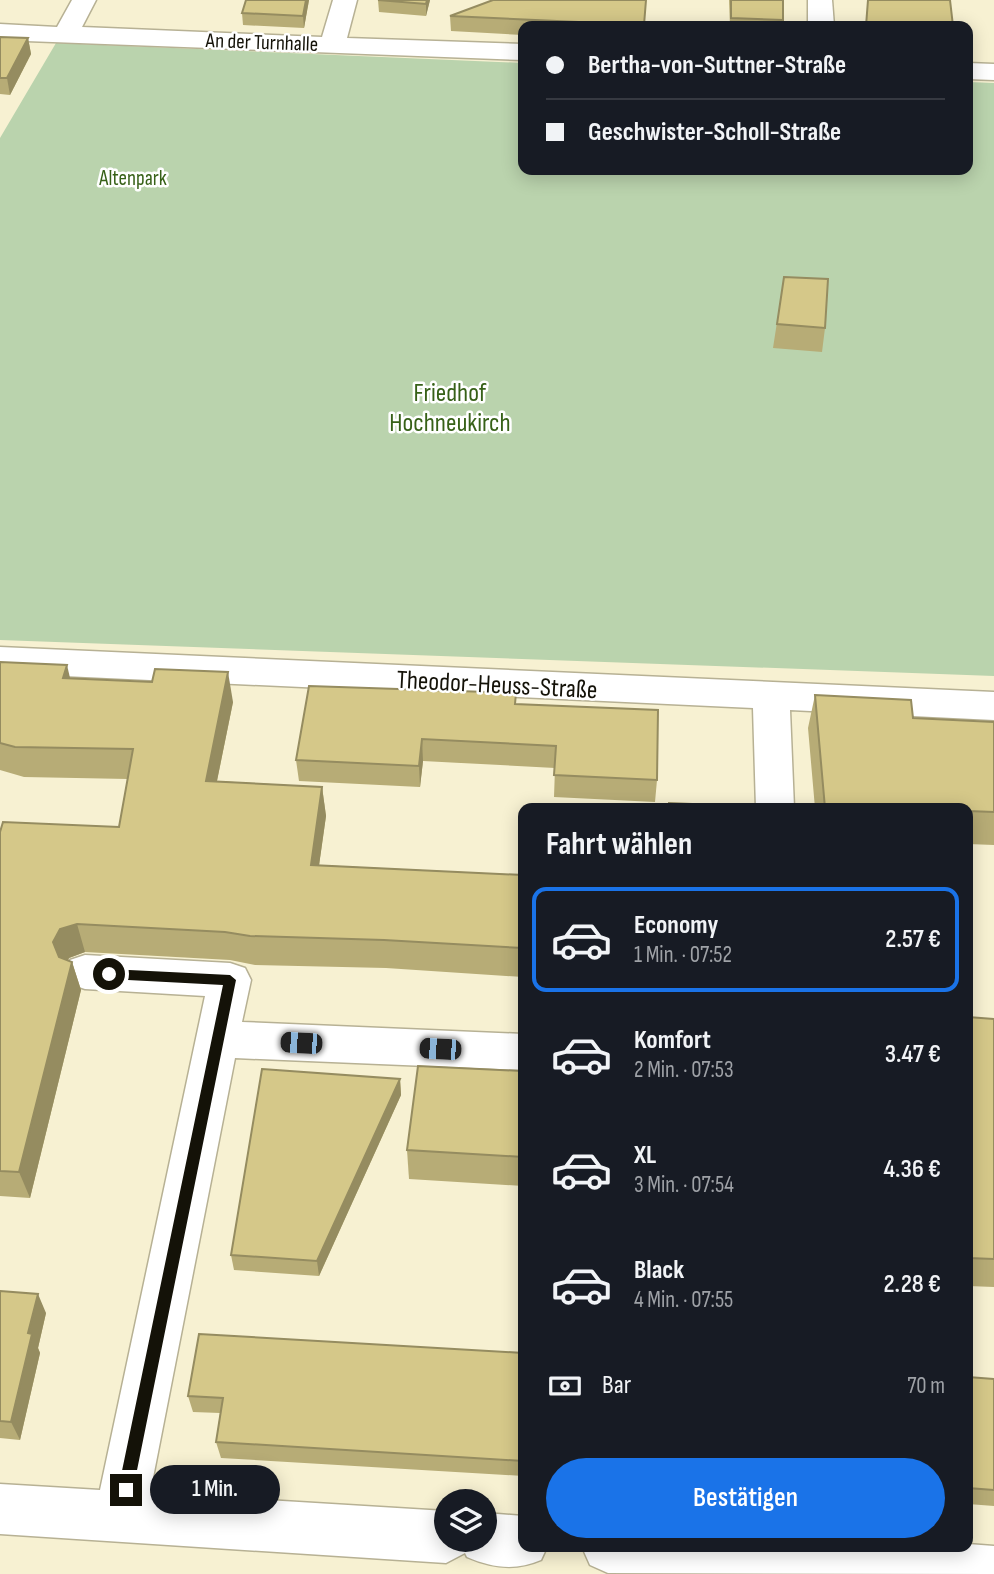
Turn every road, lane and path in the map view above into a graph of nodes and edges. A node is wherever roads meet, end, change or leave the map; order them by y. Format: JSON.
{"nodes":[{"id":1,"x":84,"y":0,"type":"edge"},
{"id":2,"x":345,"y":0,"type":"edge"},
{"id":3,"x":820,"y":0,"type":"edge"},
{"id":4,"x":821,"y":21,"type":"edge"},
{"id":5,"x":0,"y":32,"type":"edge"},
{"id":6,"x":65,"y":35,"type":"junction"},
{"id":7,"x":332,"y":45,"type":"junction"},
{"id":8,"x":518,"y":52,"type":"edge"},
{"id":9,"x":973,"y":71,"type":"edge"},
{"id":10,"x":994,"y":72,"type":"edge"},
{"id":11,"x":0,"y":660,"type":"edge"},
{"id":12,"x":771,"y":697,"type":"junction"},
{"id":13,"x":994,"y":706,"type":"edge"},
{"id":14,"x":775,"y":803,"type":"edge"},
{"id":15,"x":85,"y":972,"type":"dead end"},
{"id":16,"x":217,"y":1039,"type":"junction"},
{"id":17,"x":518,"y":1052,"type":"edge"},
{"id":18,"x":0,"y":1508,"type":"edge"},
{"id":19,"x":120,"y":1516,"type":"junction"},
{"id":20,"x":434,"y":1536,"type":"edge"},
{"id":21,"x":497,"y":1540,"type":"edge"},
{"id":22,"x":518,"y":1542,"type":"edge"},
{"id":23,"x":684,"y":1552,"type":"edge"},
{"id":24,"x":994,"y":1572,"type":"edge"}],
"edges":[{"from":1,"to":6,"type":"street"},
{"from":2,"to":7,"type":"street"},
{"from":3,"to":4,"type":"street"},
{"from":5,"to":6,"type":"street","name":"An der Turnhalle"},
{"from":6,"to":7,"type":"street","name":"An der Turnhalle"},
{"from":7,"to":8,"type":"street","name":"An der Turnhalle"},
{"from":9,"to":10,"type":"street"},
{"from":11,"to":12,"type":"street","name":"Theodor-Heuss-Straße"},
{"from":12,"to":13,"type":"street","name":"Theodor-Heuss-Straße"},
{"from":12,"to":14,"type":"street"},
{"from":15,"to":16,"type":"street"},
{"from":16,"to":17,"type":"street"},
{"from":16,"to":19,"type":"street"},
{"from":18,"to":19,"type":"street"},
{"from":19,"to":20,"type":"street"},
{"from":21,"to":22,"type":"street"},
{"from":23,"to":24,"type":"street"}]}
